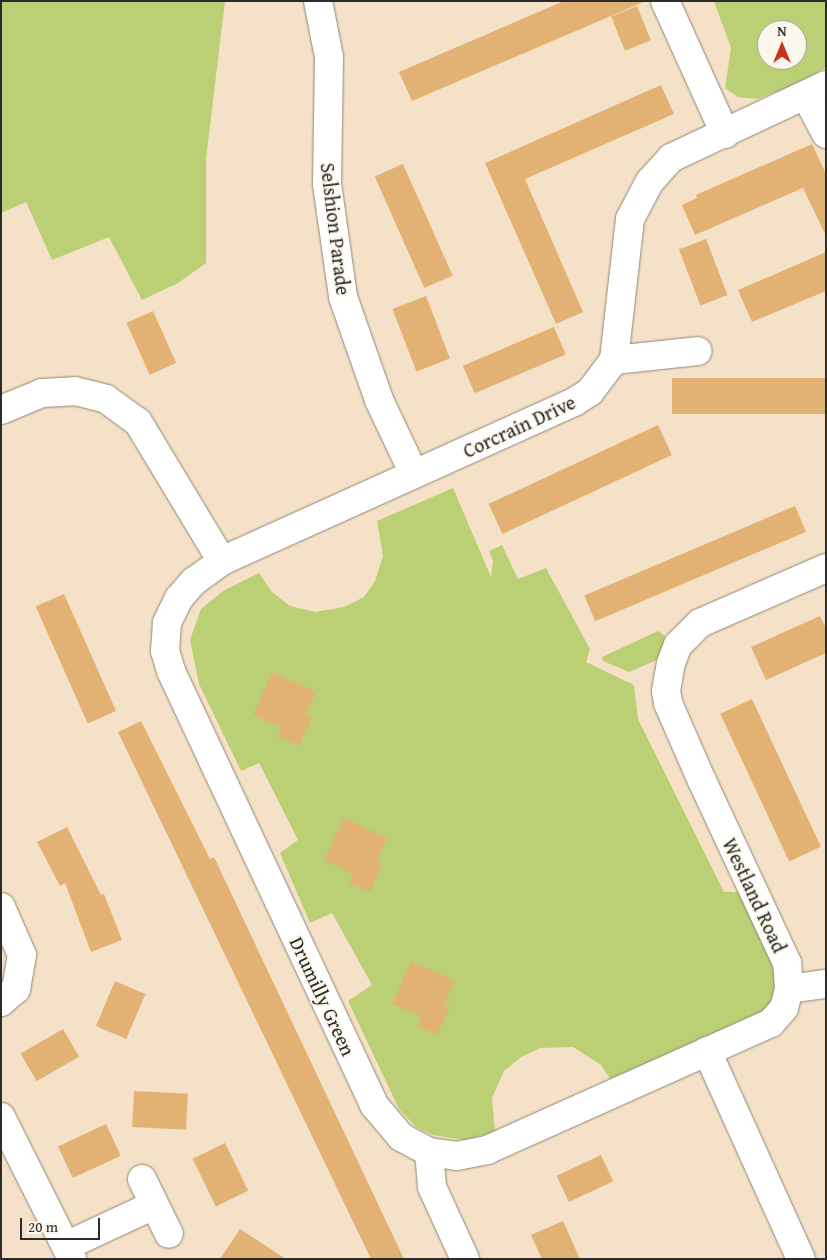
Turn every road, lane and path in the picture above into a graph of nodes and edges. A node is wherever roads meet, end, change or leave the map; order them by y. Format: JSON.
{"nodes":[{"id":1,"x":318,"y":1,"type":"edge"},
{"id":2,"x":665,"y":1,"type":"edge"},
{"id":3,"x":816,"y":90,"type":"edge"},
{"id":4,"x":725,"y":134,"type":"junction"},
{"id":5,"x":826,"y":134,"type":"edge"},
{"id":6,"x":698,"y":351,"type":"dead end"},
{"id":7,"x":614,"y":360,"type":"junction"},
{"id":8,"x":1,"y":410,"type":"edge"},
{"id":9,"x":414,"y":474,"type":"junction"},
{"id":10,"x":222,"y":561,"type":"junction"},
{"id":11,"x":826,"y":568,"type":"edge"},
{"id":12,"x":1,"y":908,"type":"edge"},
{"id":13,"x":826,"y":984,"type":"edge"},
{"id":14,"x":789,"y":990,"type":"junction"},
{"id":15,"x":1,"y":1002,"type":"edge"},
{"id":16,"x":707,"y":1051,"type":"junction"},
{"id":17,"x":1,"y":1117,"type":"edge"},
{"id":18,"x":428,"y":1152,"type":"junction"},
{"id":19,"x":142,"y":1179,"type":"dead end"},
{"id":20,"x":154,"y":1205,"type":"junction"},
{"id":21,"x":169,"y":1234,"type":"dead end"},
{"id":22,"x":69,"y":1253,"type":"edge"},
{"id":23,"x":465,"y":1259,"type":"edge"},
{"id":24,"x":802,"y":1259,"type":"edge"}],
"edges":[{"from":1,"to":9,"type":"street","name":"Selshion Parade"},
{"from":2,"to":4,"type":"street"},
{"from":3,"to":4,"type":"street"},
{"from":3,"to":5,"type":"street"},
{"from":4,"to":7,"type":"street"},
{"from":6,"to":7,"type":"street"},
{"from":7,"to":9,"type":"street","name":"Corcrain Drive"},
{"from":8,"to":10,"type":"street"},
{"from":9,"to":10,"type":"street","name":"Corcrain Drive"},
{"from":10,"to":18,"type":"street","name":"Drumilly Green"},
{"from":11,"to":14,"type":"street","name":"Westland Road"},
{"from":12,"to":15,"type":"street"},
{"from":13,"to":14,"type":"street"},
{"from":14,"to":16,"type":"street","name":"Westland Road"},
{"from":16,"to":18,"type":"street","name":"Drumilly Green"},
{"from":16,"to":24,"type":"street"},
{"from":17,"to":22,"type":"street"},
{"from":18,"to":23,"type":"street"},
{"from":19,"to":20,"type":"street"},
{"from":20,"to":21,"type":"street"},
{"from":20,"to":22,"type":"street"}]}
